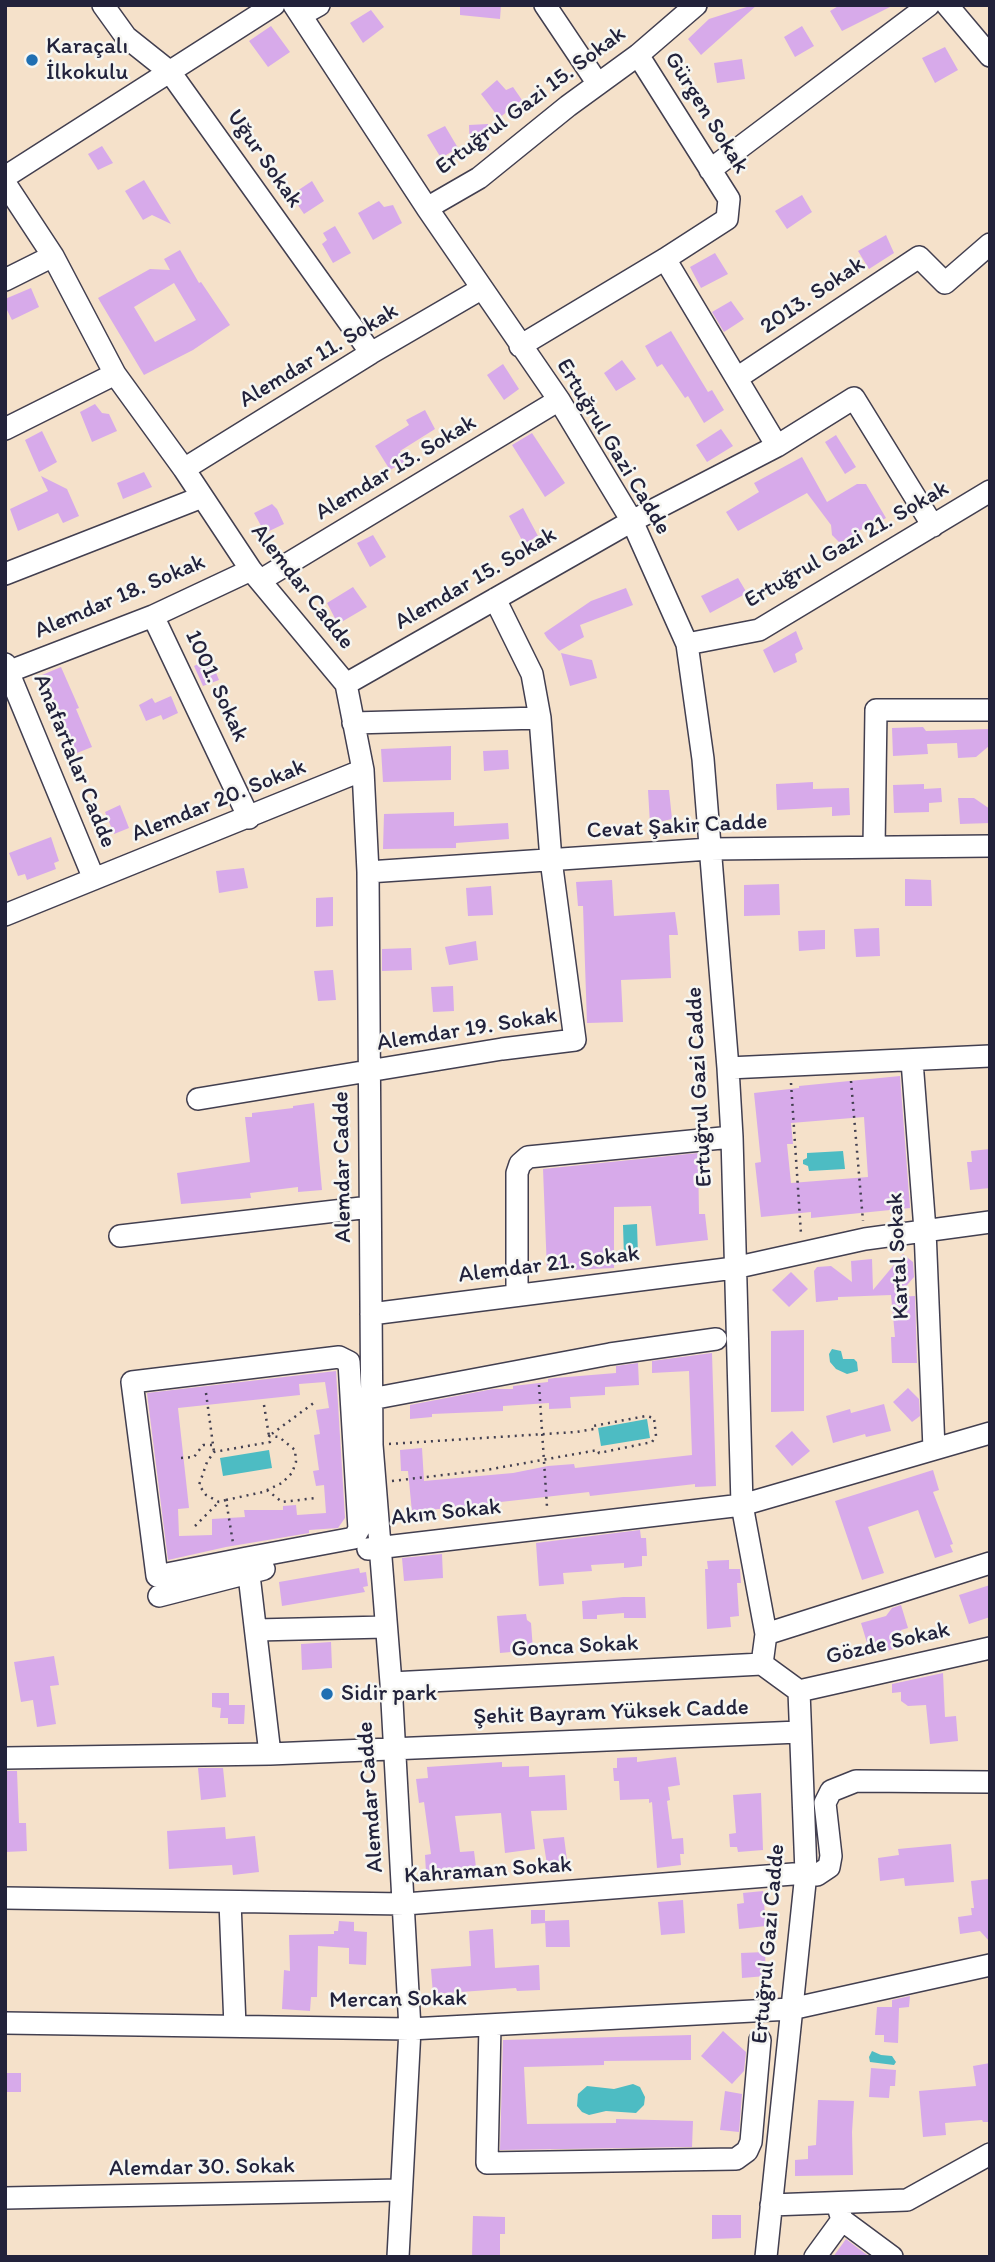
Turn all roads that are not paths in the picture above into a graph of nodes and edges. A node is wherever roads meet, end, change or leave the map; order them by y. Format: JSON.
{"nodes":[{"id":1,"x":103,"y":5,"type":"edge"},
{"id":2,"x":274,"y":5,"type":"edge"},
{"id":3,"x":545,"y":5,"type":"edge"},
{"id":4,"x":696,"y":5,"type":"edge"},
{"id":5,"x":929,"y":5,"type":"edge"},
{"id":6,"x":947,"y":5,"type":"edge"},
{"id":7,"x":305,"y":9,"type":"edge"},
{"id":8,"x":638,"y":55,"type":"junction"},
{"id":9,"x":990,"y":56,"type":"edge"},
{"id":10,"x":170,"y":72,"type":"junction"},
{"id":11,"x":598,"y":84,"type":"junction"},
{"id":12,"x":710,"y":170,"type":"junction"},
{"id":13,"x":5,"y":177,"type":"edge"},
{"id":14,"x":5,"y":183,"type":"edge"},
{"id":15,"x":427,"y":208,"type":"junction"},
{"id":16,"x":990,"y":244,"type":"edge"},
{"id":17,"x":53,"y":256,"type":"junction"},
{"id":18,"x":665,"y":259,"type":"junction"},
{"id":19,"x":5,"y":280,"type":"edge"},
{"id":20,"x":481,"y":289,"type":"junction"},
{"id":21,"x":520,"y":346,"type":"junction"},
{"id":22,"x":371,"y":353,"type":"junction"},
{"id":23,"x":115,"y":374,"type":"junction"},
{"id":24,"x":737,"y":378,"type":"junction"},
{"id":25,"x":559,"y":400,"type":"junction"},
{"id":26,"x":5,"y":429,"type":"edge"},
{"id":27,"x":777,"y":446,"type":"junction"},
{"id":28,"x":184,"y":469,"type":"junction"},
{"id":29,"x":990,"y":491,"type":"edge"},
{"id":30,"x":202,"y":497,"type":"junction"},
{"id":31,"x":632,"y":521,"type":"junction"},
{"id":32,"x":933,"y":526,"type":"junction"},
{"id":33,"x":5,"y":574,"type":"edge"},
{"id":34,"x":256,"y":575,"type":"junction"},
{"id":35,"x":495,"y":599,"type":"junction"},
{"id":36,"x":153,"y":616,"type":"junction"},
{"id":37,"x":687,"y":644,"type":"junction"},
{"id":38,"x":6,"y":669,"type":"edge"},
{"id":39,"x":346,"y":684,"type":"junction"},
{"id":40,"x":990,"y":710,"type":"edge"},
{"id":41,"x":540,"y":718,"type":"junction"},
{"id":42,"x":354,"y":723,"type":"junction"},
{"id":43,"x":363,"y":770,"type":"junction"},
{"id":44,"x":248,"y":818,"type":"junction"},
{"id":45,"x":990,"y":846,"type":"edge"},
{"id":46,"x":874,"y":847,"type":"junction"},
{"id":47,"x":710,"y":849,"type":"junction"},
{"id":48,"x":551,"y":860,"type":"junction"},
{"id":49,"x":368,"y":873,"type":"junction"},
{"id":50,"x":94,"y":879,"type":"junction"},
{"id":51,"x":5,"y":915,"type":"edge"},
{"id":52,"x":990,"y":1056,"type":"edge"},
{"id":53,"x":912,"y":1061,"type":"junction"},
{"id":54,"x":728,"y":1068,"type":"junction"},
{"id":55,"x":368,"y":1072,"type":"junction"},
{"id":56,"x":198,"y":1099,"type":"dead end"},
{"id":57,"x":732,"y":1137,"type":"junction"},
{"id":58,"x":370,"y":1207,"type":"junction"},
{"id":59,"x":990,"y":1222,"type":"edge"},
{"id":60,"x":925,"y":1230,"type":"junction"},
{"id":61,"x":120,"y":1236,"type":"dead end"},
{"id":62,"x":734,"y":1268,"type":"junction"},
{"id":63,"x":517,"y":1295,"type":"junction"},
{"id":64,"x":371,"y":1314,"type":"junction"},
{"id":65,"x":716,"y":1339,"type":"dead end"},
{"id":66,"x":371,"y":1399,"type":"junction"},
{"id":67,"x":990,"y":1433,"type":"edge"},
{"id":68,"x":934,"y":1449,"type":"junction"},
{"id":69,"x":742,"y":1505,"type":"junction"},
{"id":70,"x":379,"y":1546,"type":"junction"},
{"id":71,"x":244,"y":1563,"type":"junction"},
{"id":72,"x":990,"y":1563,"type":"edge"},
{"id":73,"x":159,"y":1596,"type":"dead end"},
{"id":74,"x":385,"y":1627,"type":"junction"},
{"id":75,"x":256,"y":1630,"type":"junction"},
{"id":76,"x":766,"y":1634,"type":"junction"},
{"id":77,"x":990,"y":1648,"type":"edge"},
{"id":78,"x":762,"y":1664,"type":"junction"},
{"id":79,"x":391,"y":1684,"type":"junction"},
{"id":80,"x":799,"y":1691,"type":"junction"},
{"id":81,"x":799,"y":1732,"type":"junction"},
{"id":82,"x":394,"y":1749,"type":"junction"},
{"id":83,"x":270,"y":1754,"type":"junction"},
{"id":84,"x":5,"y":1758,"type":"edge"},
{"id":85,"x":990,"y":1782,"type":"edge"},
{"id":86,"x":806,"y":1873,"type":"junction"},
{"id":87,"x":5,"y":1898,"type":"edge"},
{"id":88,"x":230,"y":1902,"type":"junction"},
{"id":89,"x":405,"y":1904,"type":"junction"},
{"id":90,"x":990,"y":1965,"type":"edge"},
{"id":91,"x":792,"y":2009,"type":"junction"},
{"id":92,"x":5,"y":2023,"type":"edge"},
{"id":93,"x":490,"y":2025,"type":"junction"},
{"id":94,"x":235,"y":2026,"type":"junction"},
{"id":95,"x":410,"y":2029,"type":"junction"},
{"id":96,"x":760,"y":2040,"type":"dead end"},
{"id":97,"x":990,"y":2154,"type":"edge"},
{"id":98,"x":400,"y":2190,"type":"junction"},
{"id":99,"x":5,"y":2198,"type":"edge"},
{"id":100,"x":771,"y":2205,"type":"junction"},
{"id":101,"x":839,"y":2211,"type":"junction"},
{"id":102,"x":398,"y":2257,"type":"edge"},
{"id":103,"x":766,"y":2257,"type":"edge"},
{"id":104,"x":815,"y":2257,"type":"edge"},
{"id":105,"x":892,"y":2257,"type":"edge"}],
"edges":[{"from":1,"to":10,"type":"street","name":"Uğur Sokak"},
{"from":2,"to":10,"type":"street"},
{"from":3,"to":11,"type":"street"},
{"from":4,"to":8,"type":"street","name":"Ertuğrul Gazi 15. Sokak"},
{"from":5,"to":12,"type":"street"},
{"from":6,"to":9,"type":"street"},
{"from":7,"to":15,"type":"street","name":"Ertuğrul Gazi Cadde"},
{"from":8,"to":11,"type":"street","name":"Ertuğrul Gazi 15. Sokak"},
{"from":8,"to":12,"type":"street","name":"Gürgen Sokak"},
{"from":10,"to":13,"type":"street"},
{"from":10,"to":22,"type":"street","name":"Uğur Sokak"},
{"from":11,"to":15,"type":"street","name":"Ertuğrul Gazi 15. Sokak"},
{"from":12,"to":18,"type":"street","name":"Gürgen Sokak"},
{"from":14,"to":17,"type":"street","name":"Alemdar Cadde"},
{"from":15,"to":20,"type":"street","name":"Ertuğrul Gazi Cadde"},
{"from":16,"to":24,"type":"street","name":"2013. Sokak"},
{"from":17,"to":19,"type":"street"},
{"from":17,"to":23,"type":"street","name":"Alemdar Cadde"},
{"from":18,"to":21,"type":"street"},
{"from":18,"to":24,"type":"street"},
{"from":20,"to":21,"type":"street","name":"Ertuğrul Gazi Cadde"},
{"from":20,"to":22,"type":"street","name":"Alemdar 11. Sokak"},
{"from":21,"to":25,"type":"street","name":"Ertuğrul Gazi Cadde"},
{"from":22,"to":28,"type":"street","name":"Alemdar 11. Sokak"},
{"from":23,"to":26,"type":"street"},
{"from":23,"to":28,"type":"street","name":"Alemdar Cadde"},
{"from":24,"to":27,"type":"street"},
{"from":25,"to":31,"type":"street","name":"Ertuğrul Gazi Cadde"},
{"from":25,"to":34,"type":"street","name":"Alemdar 13. Sokak"},
{"from":27,"to":31,"type":"street","name":"Alemdar 15. Sokak"},
{"from":27,"to":32,"type":"street","name":"Alemdar 15. Sokak"},
{"from":28,"to":30,"type":"street","name":"Alemdar Cadde"},
{"from":29,"to":32,"type":"street","name":"Ertuğrul Gazi 21. Sokak"},
{"from":30,"to":33,"type":"street"},
{"from":30,"to":34,"type":"street","name":"Alemdar Cadde"},
{"from":31,"to":35,"type":"street","name":"Alemdar 15. Sokak"},
{"from":31,"to":37,"type":"street","name":"Ertuğrul Gazi Cadde"},
{"from":32,"to":37,"type":"street","name":"Ertuğrul Gazi 21. Sokak"},
{"from":34,"to":36,"type":"street","name":"Alemdar 18. Sokak"},
{"from":34,"to":39,"type":"street","name":"Alemdar Cadde"},
{"from":35,"to":39,"type":"street","name":"Alemdar 15. Sokak"},
{"from":35,"to":41,"type":"street"},
{"from":36,"to":38,"type":"street","name":"Alemdar 18. Sokak"},
{"from":36,"to":44,"type":"street","name":"1001. Sokak"},
{"from":37,"to":47,"type":"street","name":"Ertuğrul Gazi Cadde"},
{"from":38,"to":50,"type":"street","name":"Anafartalar Cadde"},
{"from":39,"to":42,"type":"street","name":"Alemdar Cadde"},
{"from":40,"to":46,"type":"street"},
{"from":41,"to":42,"type":"street"},
{"from":41,"to":48,"type":"street"},
{"from":42,"to":43,"type":"street","name":"Alemdar Cadde"},
{"from":43,"to":44,"type":"street","name":"Alemdar 20. Sokak"},
{"from":43,"to":49,"type":"street","name":"Alemdar Cadde"},
{"from":44,"to":50,"type":"street","name":"Alemdar 20. Sokak"},
{"from":45,"to":46,"type":"street","name":"Cevat Şakir Cadde"},
{"from":46,"to":47,"type":"street","name":"Cevat Şakir Cadde"},
{"from":47,"to":48,"type":"street","name":"Cevat Şakir Cadde"},
{"from":47,"to":54,"type":"street","name":"Ertuğrul Gazi Cadde"},
{"from":48,"to":49,"type":"street","name":"Cevat Şakir Cadde"},
{"from":48,"to":55,"type":"street","name":"Alemdar 19. Sokak"},
{"from":49,"to":55,"type":"street","name":"Alemdar Cadde"},
{"from":50,"to":51,"type":"street","name":"Alemdar 20. Sokak"},
{"from":52,"to":53,"type":"street"},
{"from":53,"to":54,"type":"street"},
{"from":53,"to":60,"type":"street","name":"Kartal Sokak"},
{"from":54,"to":57,"type":"street","name":"Ertuğrul Gazi Cadde"},
{"from":55,"to":56,"type":"street","name":"Alemdar 19. Sokak"},
{"from":55,"to":58,"type":"street","name":"Alemdar Cadde"},
{"from":57,"to":62,"type":"street","name":"Ertuğrul Gazi Cadde"},
{"from":57,"to":63,"type":"street"},
{"from":58,"to":61,"type":"street"},
{"from":58,"to":64,"type":"street","name":"Alemdar Cadde"},
{"from":59,"to":60,"type":"street","name":"Alemdar 21. Sokak"},
{"from":60,"to":62,"type":"street","name":"Alemdar 21. Sokak"},
{"from":60,"to":68,"type":"street","name":"Kartal Sokak"},
{"from":62,"to":63,"type":"street","name":"Alemdar 21. Sokak"},
{"from":62,"to":69,"type":"street","name":"Ertuğrul Gazi Cadde"},
{"from":63,"to":64,"type":"street","name":"Alemdar 21. Sokak"},
{"from":64,"to":66,"type":"street","name":"Alemdar Cadde"},
{"from":65,"to":66,"type":"street"},
{"from":66,"to":70,"type":"street","name":"Alemdar Cadde"},
{"from":67,"to":68,"type":"street","name":"Akın Sokak"},
{"from":68,"to":69,"type":"street","name":"Akın Sokak"},
{"from":69,"to":70,"type":"street","name":"Akın Sokak"},
{"from":69,"to":76,"type":"street","name":"Ertuğrul Gazi Cadde"},
{"from":70,"to":71,"type":"street","name":"Akın Sokak"},
{"from":70,"to":74,"type":"street","name":"Alemdar Cadde"},
{"from":71,"to":71,"type":"street"},
{"from":71,"to":73,"type":"street","name":"Akın Sokak"},
{"from":71,"to":75,"type":"street"},
{"from":72,"to":76,"type":"street"},
{"from":74,"to":75,"type":"street"},
{"from":74,"to":79,"type":"street","name":"Alemdar Cadde"},
{"from":75,"to":83,"type":"street"},
{"from":76,"to":78,"type":"street","name":"Ertuğrul Gazi Cadde"},
{"from":77,"to":80,"type":"street","name":"Gözde Sokak"},
{"from":78,"to":79,"type":"street","name":"Gonca Sokak"},
{"from":78,"to":80,"type":"street"},
{"from":79,"to":82,"type":"street","name":"Alemdar Cadde"},
{"from":80,"to":81,"type":"street","name":"Ertuğrul Gazi Cadde"},
{"from":81,"to":82,"type":"street","name":"Şehit Bayram Yüksek Cadde"},
{"from":81,"to":86,"type":"street","name":"Ertuğrul Gazi Cadde"},
{"from":82,"to":83,"type":"street","name":"Şehit Bayram Yüksek Cadde"},
{"from":82,"to":89,"type":"street","name":"Alemdar Cadde"},
{"from":83,"to":84,"type":"street","name":"Şehit Bayram Yüksek Cadde"},
{"from":85,"to":86,"type":"street"},
{"from":86,"to":89,"type":"street","name":"Kahraman Sokak"},
{"from":86,"to":91,"type":"street","name":"Ertuğrul Gazi Cadde"},
{"from":87,"to":88,"type":"street","name":"Kahraman Sokak"},
{"from":88,"to":89,"type":"street","name":"Kahraman Sokak"},
{"from":88,"to":94,"type":"street"},
{"from":89,"to":95,"type":"street","name":"Alemdar Cadde"},
{"from":90,"to":91,"type":"street","name":"Mercan Sokak"},
{"from":91,"to":93,"type":"street","name":"Mercan Sokak"},
{"from":91,"to":100,"type":"street","name":"Ertuğrul Gazi Cadde"},
{"from":92,"to":94,"type":"street","name":"Mercan Sokak"},
{"from":93,"to":95,"type":"street","name":"Mercan Sokak"},
{"from":93,"to":96,"type":"street"},
{"from":94,"to":95,"type":"street","name":"Mercan Sokak"},
{"from":95,"to":98,"type":"street","name":"Alemdar Cadde"},
{"from":97,"to":101,"type":"street"},
{"from":98,"to":99,"type":"street","name":"Alemdar 30. Sokak"},
{"from":98,"to":102,"type":"street","name":"Alemdar Cadde"},
{"from":100,"to":101,"type":"street"},
{"from":100,"to":103,"type":"street","name":"Ertuğrul Gazi Cadde"},
{"from":101,"to":104,"type":"street"},
{"from":101,"to":105,"type":"street"}]}
